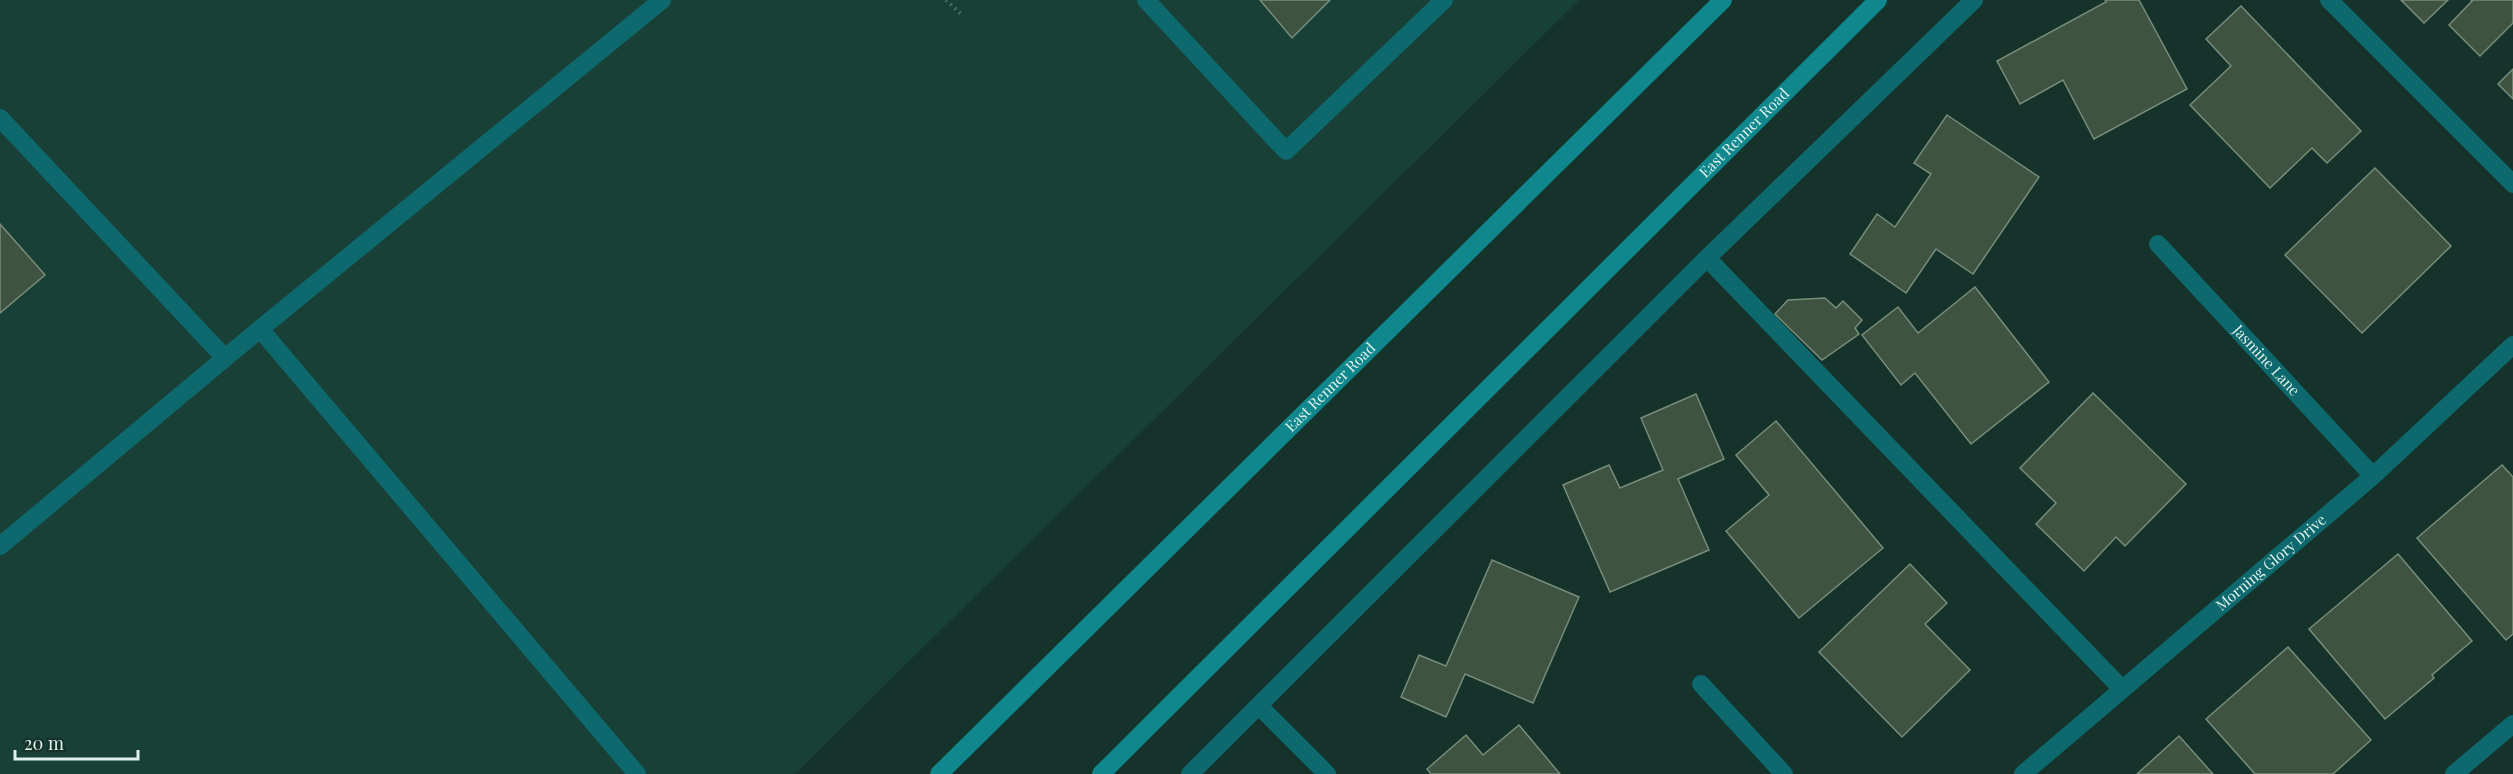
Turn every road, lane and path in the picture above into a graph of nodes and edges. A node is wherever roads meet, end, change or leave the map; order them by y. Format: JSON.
{"nodes":[{"id":1,"x":662,"y":0,"type":"edge"},
{"id":2,"x":946,"y":0,"type":"edge"},
{"id":3,"x":1146,"y":0,"type":"edge"},
{"id":4,"x":1444,"y":0,"type":"edge"},
{"id":5,"x":1723,"y":0,"type":"edge"},
{"id":6,"x":1878,"y":0,"type":"edge"},
{"id":7,"x":1974,"y":0,"type":"edge"},
{"id":8,"x":2329,"y":0,"type":"edge"},
{"id":9,"x":961,"y":14,"type":"dead end"},
{"id":10,"x":0,"y":118,"type":"edge"},
{"id":11,"x":2513,"y":184,"type":"edge"},
{"id":12,"x":2158,"y":244,"type":"dead end"},
{"id":13,"x":1707,"y":258,"type":"junction"},
{"id":14,"x":260,"y":329,"type":"junction"},
{"id":15,"x":2513,"y":345,"type":"edge"},
{"id":16,"x":225,"y":357,"type":"junction"},
{"id":17,"x":2373,"y":476,"type":"junction"},
{"id":18,"x":0,"y":546,"type":"edge"},
{"id":19,"x":1701,"y":684,"type":"dead end"},
{"id":20,"x":2122,"y":689,"type":"junction"},
{"id":21,"x":1259,"y":706,"type":"junction"},
{"id":22,"x":2513,"y":724,"type":"edge"},
{"id":23,"x":637,"y":774,"type":"edge"},
{"id":24,"x":939,"y":774,"type":"edge"},
{"id":25,"x":1101,"y":774,"type":"edge"},
{"id":26,"x":1190,"y":774,"type":"edge"},
{"id":27,"x":1327,"y":774,"type":"edge"},
{"id":28,"x":1784,"y":774,"type":"edge"},
{"id":29,"x":2023,"y":774,"type":"edge"},
{"id":30,"x":2454,"y":774,"type":"edge"}],
"edges":[{"from":1,"to":14,"type":"street"},
{"from":2,"to":9,"type":"path"},
{"from":3,"to":4,"type":"street"},
{"from":5,"to":24,"type":"main road","name":"East Renner Road"},
{"from":6,"to":25,"type":"main road","name":"East Renner Road"},
{"from":7,"to":13,"type":"street"},
{"from":8,"to":11,"type":"street"},
{"from":10,"to":16,"type":"street"},
{"from":12,"to":17,"type":"street","name":"Jasmine Lane"},
{"from":13,"to":20,"type":"street"},
{"from":13,"to":21,"type":"street"},
{"from":14,"to":16,"type":"street"},
{"from":14,"to":23,"type":"street"},
{"from":15,"to":17,"type":"street","name":"Morning Glory Drive"},
{"from":16,"to":18,"type":"street"},
{"from":17,"to":20,"type":"street","name":"Morning Glory Drive"},
{"from":19,"to":28,"type":"street"},
{"from":20,"to":29,"type":"street","name":"Morning Glory Drive"},
{"from":21,"to":26,"type":"street"},
{"from":21,"to":27,"type":"street"},
{"from":22,"to":30,"type":"street"}]}
